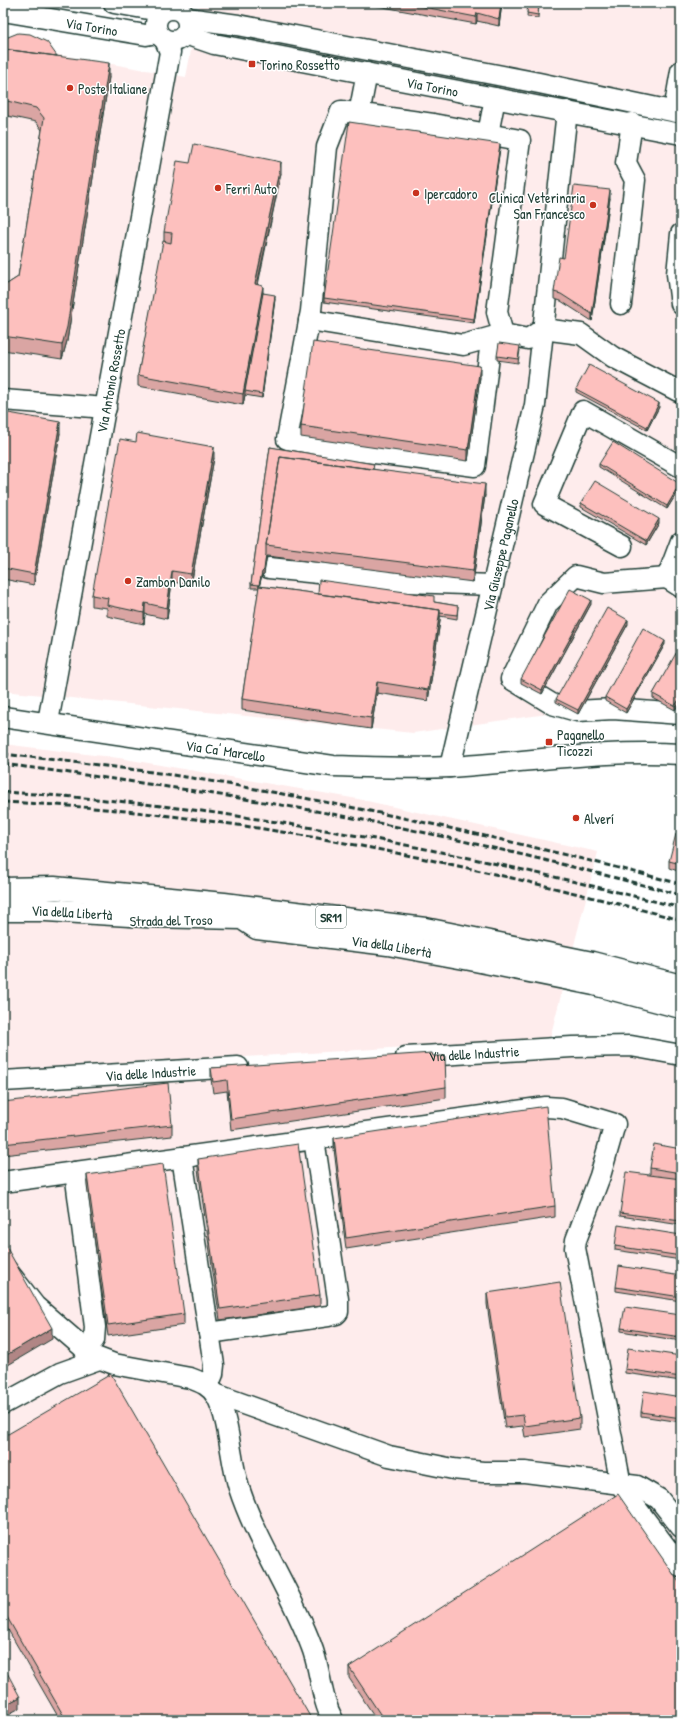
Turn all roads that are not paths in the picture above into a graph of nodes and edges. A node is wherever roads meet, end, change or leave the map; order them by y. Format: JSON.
{"nodes":[{"id":1,"x":114,"y":3,"type":"edge"},
{"id":2,"x":3,"y":11,"type":"edge"},
{"id":3,"x":173,"y":13,"type":"edge"},
{"id":4,"x":161,"y":36,"type":"junction"},
{"id":5,"x":681,"y":72,"type":"edge"},
{"id":6,"x":367,"y":73,"type":"junction"},
{"id":7,"x":495,"y":98,"type":"junction"},
{"id":8,"x":566,"y":111,"type":"junction"},
{"id":9,"x":677,"y":112,"type":"edge"},
{"id":10,"x":359,"y":114,"type":"junction"},
{"id":11,"x":632,"y":123,"type":"junction"},
{"id":12,"x":488,"y":134,"type":"junction"},
{"id":13,"x":681,"y":134,"type":"edge"},
{"id":14,"x":681,"y":234,"type":"edge"},
{"id":15,"x":621,"y":304,"type":"dead end"},
{"id":16,"x":681,"y":304,"type":"edge"},
{"id":17,"x":310,"y":320,"type":"junction"},
{"id":18,"x":543,"y":329,"type":"junction"},
{"id":19,"x":503,"y":334,"type":"junction"},
{"id":20,"x":681,"y":387,"type":"edge"},
{"id":21,"x":3,"y":400,"type":"edge"},
{"id":22,"x":106,"y":408,"type":"junction"},
{"id":23,"x":681,"y":467,"type":"edge"},
{"id":24,"x":681,"y":541,"type":"edge"},
{"id":25,"x":622,"y":546,"type":"dead end"},
{"id":26,"x":269,"y":568,"type":"dead end"},
{"id":27,"x":674,"y":582,"type":"edge"},
{"id":28,"x":493,"y":586,"type":"junction"},
{"id":29,"x":681,"y":714,"type":"edge"},
{"id":30,"x":3,"y":717,"type":"edge"},
{"id":31,"x":48,"y":722,"type":"junction"},
{"id":32,"x":681,"y":754,"type":"edge"},
{"id":33,"x":450,"y":767,"type":"junction"},
{"id":34,"x":3,"y":889,"type":"edge"},
{"id":35,"x":3,"y":910,"type":"edge"},
{"id":36,"x":3,"y":917,"type":"edge"},
{"id":37,"x":242,"y":918,"type":"junction"},
{"id":38,"x":655,"y":979,"type":"junction"},
{"id":39,"x":681,"y":982,"type":"edge"},
{"id":40,"x":681,"y":986,"type":"edge"},
{"id":41,"x":644,"y":997,"type":"junction"},
{"id":42,"x":681,"y":1007,"type":"edge"},
{"id":43,"x":681,"y":1014,"type":"edge"},
{"id":44,"x":681,"y":1055,"type":"edge"},
{"id":45,"x":390,"y":1058,"type":"edge"},
{"id":46,"x":256,"y":1066,"type":"edge"},
{"id":47,"x":3,"y":1081,"type":"edge"},
{"id":48,"x":314,"y":1139,"type":"junction"},
{"id":49,"x":182,"y":1157,"type":"junction"},
{"id":50,"x":74,"y":1172,"type":"junction"},
{"id":51,"x":3,"y":1182,"type":"edge"},
{"id":52,"x":3,"y":1265,"type":"edge"},
{"id":53,"x":209,"y":1333,"type":"junction"},
{"id":54,"x":87,"y":1351,"type":"junction"},
{"id":55,"x":60,"y":1373,"type":"junction"},
{"id":56,"x":212,"y":1390,"type":"junction"},
{"id":57,"x":3,"y":1404,"type":"edge"},
{"id":58,"x":621,"y":1485,"type":"junction"},
{"id":59,"x":681,"y":1527,"type":"edge"},
{"id":60,"x":681,"y":1567,"type":"edge"},
{"id":61,"x":334,"y":1720,"type":"edge"}],
"edges":[{"from":1,"to":3,"type":"street","name":"Via Torino"},
{"from":2,"to":4,"type":"street","name":"Via Torino"},
{"from":3,"to":4,"type":"street","name":"Via Antonio Rossetto"},
{"from":3,"to":4,"type":"street","name":"Via Torino"},
{"from":3,"to":6,"type":"street","name":"Via Torino"},
{"from":3,"to":9,"type":"street","name":"Via Torino"},
{"from":4,"to":22,"type":"street","name":"Via Antonio Rossetto"},
{"from":5,"to":9,"type":"street","name":"Via Torino"},
{"from":6,"to":7,"type":"street","name":"Via Torino"},
{"from":6,"to":10,"type":"street"},
{"from":7,"to":8,"type":"street","name":"Via Torino"},
{"from":7,"to":12,"type":"street"},
{"from":8,"to":11,"type":"street","name":"Via Torino"},
{"from":8,"to":18,"type":"street","name":"Via Giuseppe Paganello"},
{"from":10,"to":12,"type":"street"},
{"from":10,"to":17,"type":"street"},
{"from":11,"to":13,"type":"street","name":"Via Torino"},
{"from":11,"to":15,"type":"street"},
{"from":12,"to":19,"type":"street"},
{"from":14,"to":16,"type":"street"},
{"from":17,"to":19,"type":"street"},
{"from":17,"to":19,"type":"street"},
{"from":18,"to":19,"type":"street"},
{"from":18,"to":20,"type":"street"},
{"from":18,"to":28,"type":"street","name":"Via Giuseppe Paganello"},
{"from":21,"to":22,"type":"street"},
{"from":22,"to":31,"type":"street","name":"Via Antonio Rossetto"},
{"from":23,"to":25,"type":"street"},
{"from":24,"to":27,"type":"street"},
{"from":26,"to":28,"type":"street"},
{"from":27,"to":29,"type":"street"},
{"from":28,"to":33,"type":"street","name":"Via Giuseppe Paganello"},
{"from":30,"to":31,"type":"street","name":"Via Ca' Marcello"},
{"from":31,"to":33,"type":"street","name":"Via Ca' Marcello"},
{"from":32,"to":33,"type":"street"},
{"from":34,"to":38,"type":"highway","name":"Via della Libertà","number":"SR11"},
{"from":35,"to":37,"type":"highway","name":"Via della Libertà","number":"SR11"},
{"from":36,"to":37,"type":"street","name":"Strada del Troso"},
{"from":37,"to":41,"type":"highway","name":"Via della Libertà","number":"SR11"},
{"from":38,"to":39,"type":"highway"},
{"from":38,"to":40,"type":"highway","name":"Via della Libertà","number":"SR11"},
{"from":41,"to":42,"type":"highway","name":"Via della Libertà","number":"SR11"},
{"from":41,"to":43,"type":"highway"},
{"from":44,"to":45,"type":"street","name":"Via delle Industrie"},
{"from":46,"to":47,"type":"street","name":"Via delle Industrie"},
{"from":48,"to":49,"type":"street"},
{"from":48,"to":53,"type":"street"},
{"from":48,"to":58,"type":"street"},
{"from":49,"to":50,"type":"street"},
{"from":49,"to":53,"type":"street"},
{"from":50,"to":51,"type":"street"},
{"from":50,"to":54,"type":"street"},
{"from":52,"to":54,"type":"street"},
{"from":53,"to":56,"type":"street"},
{"from":54,"to":55,"type":"street"},
{"from":54,"to":55,"type":"street"},
{"from":54,"to":56,"type":"street"},
{"from":55,"to":57,"type":"street"},
{"from":56,"to":58,"type":"street"},
{"from":56,"to":61,"type":"street"},
{"from":58,"to":59,"type":"street"},
{"from":58,"to":60,"type":"street"}]}
